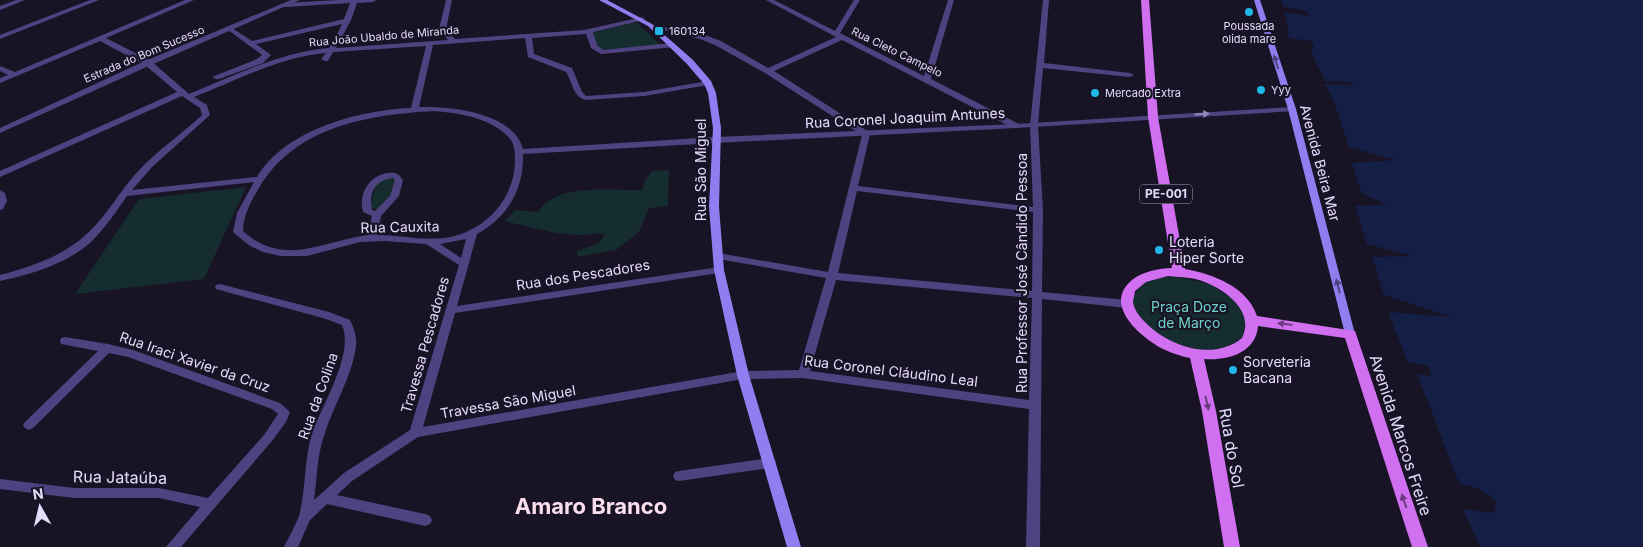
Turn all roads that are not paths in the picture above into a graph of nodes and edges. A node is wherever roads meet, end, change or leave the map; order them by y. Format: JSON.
{"nodes":[{"id":1,"x":22,"y":0,"type":"edge"},
{"id":2,"x":96,"y":0,"type":"edge"},
{"id":3,"x":191,"y":0,"type":"edge"},
{"id":4,"x":297,"y":0,"type":"edge"},
{"id":5,"x":373,"y":0,"type":"edge"},
{"id":6,"x":449,"y":0,"type":"edge"},
{"id":7,"x":602,"y":0,"type":"edge"},
{"id":8,"x":769,"y":0,"type":"edge"},
{"id":9,"x":857,"y":0,"type":"edge"},
{"id":10,"x":950,"y":0,"type":"edge"},
{"id":11,"x":1046,"y":0,"type":"edge"},
{"id":12,"x":1145,"y":0,"type":"edge"},
{"id":13,"x":1257,"y":0,"type":"edge"},
{"id":14,"x":355,"y":1,"type":"edge"},
{"id":15,"x":285,"y":5,"type":"junction"},
{"id":16,"x":0,"y":8,"type":"edge"},
{"id":17,"x":642,"y":19,"type":"junction"},
{"id":18,"x":348,"y":20,"type":"junction"},
{"id":19,"x":650,"y":25,"type":"junction"},
{"id":20,"x":230,"y":29,"type":"junction"},
{"id":21,"x":589,"y":32,"type":"junction"},
{"id":22,"x":528,"y":36,"type":"junction"},
{"id":23,"x":839,"y":36,"type":"junction"},
{"id":24,"x":0,"y":37,"type":"edge"},
{"id":25,"x":100,"y":38,"type":"junction"},
{"id":26,"x":453,"y":41,"type":"junction"},
{"id":27,"x":252,"y":42,"type":"junction"},
{"id":28,"x":430,"y":42,"type":"junction"},
{"id":29,"x":672,"y":45,"type":"junction"},
{"id":30,"x":333,"y":49,"type":"junction"},
{"id":31,"x":325,"y":59,"type":"dead end"},
{"id":32,"x":148,"y":63,"type":"junction"},
{"id":33,"x":1040,"y":65,"type":"junction"},
{"id":34,"x":0,"y":68,"type":"edge"},
{"id":35,"x":768,"y":71,"type":"junction"},
{"id":36,"x":15,"y":75,"type":"junction"},
{"id":37,"x":1130,"y":75,"type":"dead end"},
{"id":38,"x":216,"y":77,"type":"dead end"},
{"id":39,"x":927,"y":79,"type":"junction"},
{"id":40,"x":0,"y":81,"type":"edge"},
{"id":41,"x":708,"y":84,"type":"junction"},
{"id":42,"x":185,"y":95,"type":"junction"},
{"id":43,"x":415,"y":109,"type":"junction"},
{"id":44,"x":1292,"y":109,"type":"junction"},
{"id":45,"x":1153,"y":117,"type":"junction"},
{"id":46,"x":1034,"y":125,"type":"junction"},
{"id":47,"x":1016,"y":126,"type":"junction"},
{"id":48,"x":0,"y":131,"type":"edge"},
{"id":49,"x":866,"y":134,"type":"junction"},
{"id":50,"x":716,"y":140,"type":"junction"},
{"id":51,"x":519,"y":152,"type":"junction"},
{"id":52,"x":0,"y":174,"type":"edge"},
{"id":53,"x":259,"y":179,"type":"junction"},
{"id":54,"x":854,"y":188,"type":"junction"},
{"id":55,"x":0,"y":193,"type":"edge"},
{"id":56,"x":123,"y":194,"type":"junction"},
{"id":57,"x":0,"y":208,"type":"edge"},
{"id":58,"x":1038,"y":210,"type":"junction"},
{"id":59,"x":377,"y":215,"type":"junction"},
{"id":60,"x":473,"y":233,"type":"junction"},
{"id":61,"x":372,"y":238,"type":"junction"},
{"id":62,"x":430,"y":242,"type":"junction"},
{"id":63,"x":718,"y":256,"type":"junction"},
{"id":64,"x":464,"y":264,"type":"junction"},
{"id":65,"x":719,"y":270,"type":"junction"},
{"id":66,"x":1179,"y":272,"type":"junction"},
{"id":67,"x":832,"y":276,"type":"junction"},
{"id":68,"x":0,"y":278,"type":"edge"},
{"id":69,"x":220,"y":287,"type":"dead end"},
{"id":70,"x":1036,"y":295,"type":"junction"},
{"id":71,"x":1127,"y":304,"type":"junction"},
{"id":72,"x":452,"y":310,"type":"junction"},
{"id":73,"x":1252,"y":320,"type":"junction"},
{"id":74,"x":1350,"y":334,"type":"junction"},
{"id":75,"x":64,"y":341,"type":"dead end"},
{"id":76,"x":108,"y":348,"type":"junction"},
{"id":77,"x":1196,"y":355,"type":"junction"},
{"id":78,"x":803,"y":374,"type":"junction"},
{"id":79,"x":743,"y":375,"type":"junction"},
{"id":80,"x":1036,"y":405,"type":"junction"},
{"id":81,"x":29,"y":425,"type":"dead end"},
{"id":82,"x":415,"y":433,"type":"junction"},
{"id":83,"x":770,"y":463,"type":"junction"},
{"id":84,"x":679,"y":476,"type":"dead end"},
{"id":85,"x":0,"y":484,"type":"edge"},
{"id":86,"x":325,"y":498,"type":"junction"},
{"id":87,"x":210,"y":504,"type":"junction"},
{"id":88,"x":305,"y":516,"type":"junction"},
{"id":89,"x":425,"y":520,"type":"dead end"},
{"id":90,"x":173,"y":547,"type":"edge"},
{"id":91,"x":291,"y":547,"type":"edge"},
{"id":92,"x":794,"y":547,"type":"edge"},
{"id":93,"x":1033,"y":547,"type":"edge"},
{"id":94,"x":1232,"y":547,"type":"edge"},
{"id":95,"x":1420,"y":547,"type":"edge"}],
"edges":[{"from":1,"to":16,"type":"street"},
{"from":2,"to":24,"type":"street"},
{"from":3,"to":25,"type":"street"},
{"from":4,"to":15,"type":"street","name":"Estrada do Bom Sucesso"},
{"from":5,"to":14,"type":"street"},
{"from":6,"to":26,"type":"street"},
{"from":7,"to":17,"type":"main road","name":"Rua São Miguel"},
{"from":8,"to":23,"type":"street","name":"Rua Cleto Campelo"},
{"from":9,"to":23,"type":"street"},
{"from":10,"to":39,"type":"street"},
{"from":11,"to":33,"type":"street","name":"Rua Professor José Cândido Pessoa"},
{"from":12,"to":45,"type":"main road","number":"PE-001"},
{"from":44,"to":13,"type":"main road","name":"Avenida Beira Mar","one_way":true},
{"from":14,"to":15,"type":"street"},
{"from":14,"to":18,"type":"street"},
{"from":15,"to":20,"type":"street","name":"Estrada do Bom Sucesso"},
{"from":17,"to":19,"type":"main road","name":"Rua São Miguel"},
{"from":17,"to":21,"type":"street","name":"Rua João Ubaldo de Miranda"},
{"from":18,"to":27,"type":"street"},
{"from":18,"to":30,"type":"street"},
{"from":19,"to":29,"type":"main road","name":"Rua São Miguel"},
{"from":19,"to":35,"type":"street"},
{"from":20,"to":27,"type":"street"},
{"from":20,"to":32,"type":"street","name":"Estrada do Bom Sucesso"},
{"from":21,"to":22,"type":"street","name":"Rua João Ubaldo de Miranda"},
{"from":21,"to":29,"type":"street"},
{"from":22,"to":26,"type":"street","name":"Rua João Ubaldo de Miranda"},
{"from":22,"to":41,"type":"street"},
{"from":23,"to":35,"type":"street"},
{"from":23,"to":39,"type":"street","name":"Rua Cleto Campelo"},
{"from":25,"to":32,"type":"street"},
{"from":25,"to":36,"type":"street"},
{"from":26,"to":28,"type":"street","name":"Rua João Ubaldo de Miranda"},
{"from":27,"to":38,"type":"street"},
{"from":28,"to":30,"type":"street","name":"Rua João Ubaldo de Miranda"},
{"from":28,"to":43,"type":"street"},
{"from":29,"to":41,"type":"main road","name":"Rua São Miguel"},
{"from":30,"to":31,"type":"street"},
{"from":30,"to":42,"type":"street","name":"Rua João Ubaldo de Miranda"},
{"from":32,"to":42,"type":"street"},
{"from":32,"to":48,"type":"street","name":"Estrada do Bom Sucesso"},
{"from":33,"to":37,"type":"street"},
{"from":33,"to":46,"type":"street","name":"Rua Professor José Cândido Pessoa"},
{"from":34,"to":36,"type":"street"},
{"from":35,"to":49,"type":"street"},
{"from":36,"to":40,"type":"street"},
{"from":39,"to":47,"type":"street","name":"Rua Cleto Campelo"},
{"from":41,"to":50,"type":"main road","name":"Rua São Miguel"},
{"from":42,"to":52,"type":"street","name":"Rua João Ubaldo de Miranda"},
{"from":42,"to":56,"type":"street"},
{"from":43,"to":51,"type":"street","name":"Rua Cauxita"},
{"from":43,"to":53,"type":"street","name":"Rua Cauxita"},
{"from":45,"to":44,"type":"street","name":"Rua Coronel Joaquim Antunes","one_way":true},
{"from":74,"to":44,"type":"main road","name":"Avenida Beira Mar","one_way":true},
{"from":45,"to":46,"type":"street","name":"Rua Coronel Joaquim Antunes"},
{"from":45,"to":66,"type":"main road","number":"PE-001"},
{"from":46,"to":47,"type":"street","name":"Rua Coronel Joaquim Antunes"},
{"from":46,"to":58,"type":"street","name":"Rua Professor José Cândido Pessoa"},
{"from":47,"to":49,"type":"street","name":"Rua Coronel Joaquim Antunes"},
{"from":49,"to":50,"type":"street","name":"Rua Coronel Joaquim Antunes"},
{"from":49,"to":54,"type":"street"},
{"from":50,"to":51,"type":"street","name":"Rua Coronel Joaquim Antunes"},
{"from":50,"to":63,"type":"main road","name":"Rua São Miguel"},
{"from":51,"to":60,"type":"street"},
{"from":53,"to":56,"type":"street"},
{"from":53,"to":61,"type":"street","name":"Rua Cauxita"},
{"from":54,"to":58,"type":"street"},
{"from":54,"to":67,"type":"street"},
{"from":55,"to":57,"type":"street"},
{"from":56,"to":68,"type":"street"},
{"from":58,"to":70,"type":"street","name":"Rua Professor José Cândido Pessoa"},
{"from":59,"to":59,"type":"street"},
{"from":59,"to":61,"type":"street"},
{"from":60,"to":62,"type":"street","name":"Rua Cauxita"},
{"from":60,"to":64,"type":"street","name":"Travessa Pescadores"},
{"from":61,"to":62,"type":"street","name":"Rua Cauxita"},
{"from":62,"to":64,"type":"street","name":"Travessa Pescadores"},
{"from":63,"to":65,"type":"main road","name":"Rua São Miguel"},
{"from":63,"to":67,"type":"street"},
{"from":64,"to":72,"type":"street","name":"Travessa Pescadores"},
{"from":65,"to":72,"type":"street","name":"Rua dos Pescadores"},
{"from":65,"to":79,"type":"main road","name":"Rua São Miguel"},
{"from":66,"to":71,"type":"main road"},
{"from":66,"to":73,"type":"main road"},
{"from":67,"to":70,"type":"street"},
{"from":67,"to":78,"type":"street"},
{"from":69,"to":88,"type":"street","name":"Rua da Colina"},
{"from":70,"to":71,"type":"street"},
{"from":70,"to":80,"type":"street","name":"Rua Professor José Cândido Pessoa"},
{"from":71,"to":77,"type":"main road"},
{"from":72,"to":82,"type":"street","name":"Travessa Pescadores"},
{"from":74,"to":73,"type":"main road","one_way":true},
{"from":73,"to":77,"type":"main road"},
{"from":95,"to":74,"type":"main road","name":"Avenida Marcos Freire","one_way":true},
{"from":75,"to":76,"type":"street","name":"Rua Iraci Xavier da Cruz"},
{"from":76,"to":81,"type":"street"},
{"from":76,"to":87,"type":"street","name":"Rua Iraci Xavier da Cruz"},
{"from":77,"to":94,"type":"main road","name":"Rua do Sol","one_way":true},
{"from":78,"to":79,"type":"street","name":"Rua Coronel Cláudino Leal"},
{"from":78,"to":80,"type":"street","name":"Rua Coronel Cláudino Leal"},
{"from":79,"to":82,"type":"street","name":"Travessa São Miguel"},
{"from":79,"to":83,"type":"main road","name":"Rua São Miguel"},
{"from":80,"to":93,"type":"street","name":"Rua Professor José Cândido Pessoa"},
{"from":82,"to":86,"type":"street","name":"Travessa São Miguel"},
{"from":83,"to":84,"type":"street"},
{"from":83,"to":92,"type":"main road","name":"Rua São Miguel"},
{"from":85,"to":87,"type":"street","name":"Rua Jataúba"},
{"from":86,"to":88,"type":"street","name":"Travessa São Miguel"},
{"from":86,"to":89,"type":"street"},
{"from":87,"to":90,"type":"street"},
{"from":88,"to":91,"type":"street","name":"Rua da Colina"}]}
